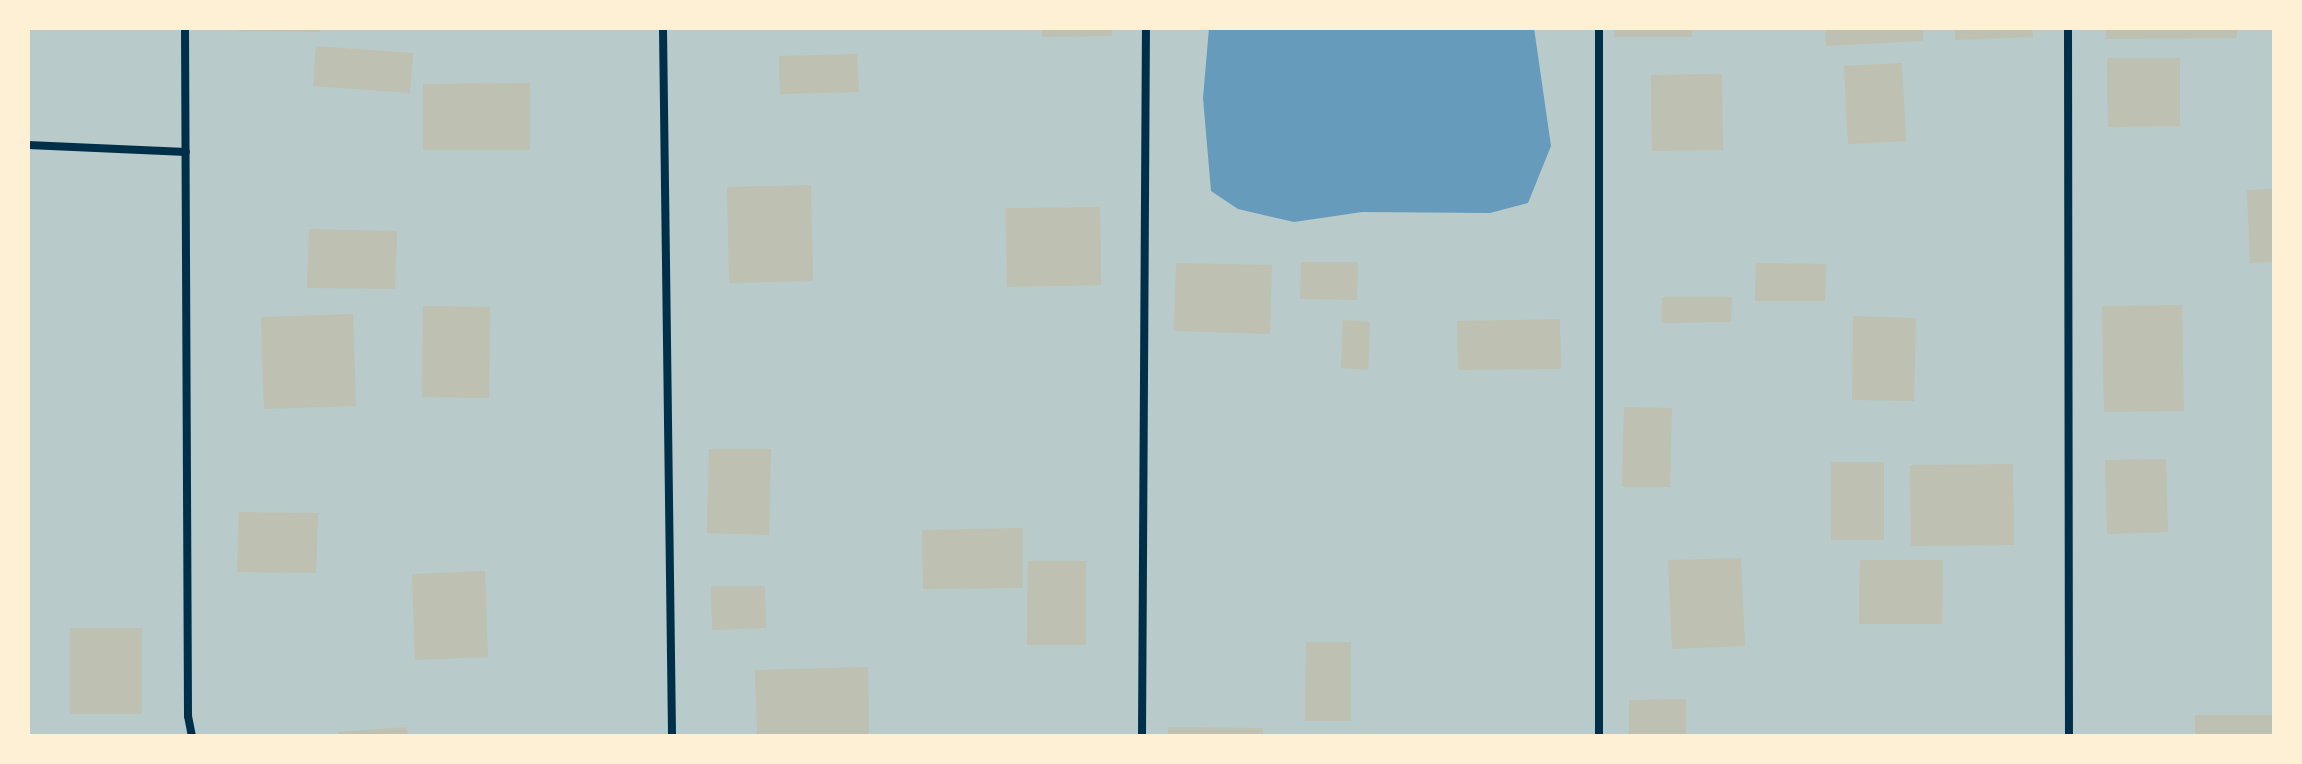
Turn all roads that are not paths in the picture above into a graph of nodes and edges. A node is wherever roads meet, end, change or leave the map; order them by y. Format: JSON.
{"nodes":[{"id":1,"x":185,"y":28,"type":"edge"},
{"id":2,"x":663,"y":28,"type":"edge"},
{"id":3,"x":1146,"y":28,"type":"edge"},
{"id":4,"x":1599,"y":28,"type":"edge"},
{"id":5,"x":2068,"y":28,"type":"edge"},
{"id":6,"x":28,"y":145,"type":"edge"},
{"id":7,"x":186,"y":152,"type":"junction"},
{"id":8,"x":192,"y":736,"type":"edge"},
{"id":9,"x":672,"y":736,"type":"edge"},
{"id":10,"x":1142,"y":736,"type":"edge"},
{"id":11,"x":1599,"y":736,"type":"edge"},
{"id":12,"x":2069,"y":736,"type":"edge"}],
"edges":[{"from":1,"to":7,"type":"street"},
{"from":2,"to":9,"type":"street"},
{"from":3,"to":10,"type":"street"},
{"from":4,"to":11,"type":"street"},
{"from":5,"to":12,"type":"street"},
{"from":6,"to":7,"type":"street"},
{"from":7,"to":8,"type":"street"}]}
